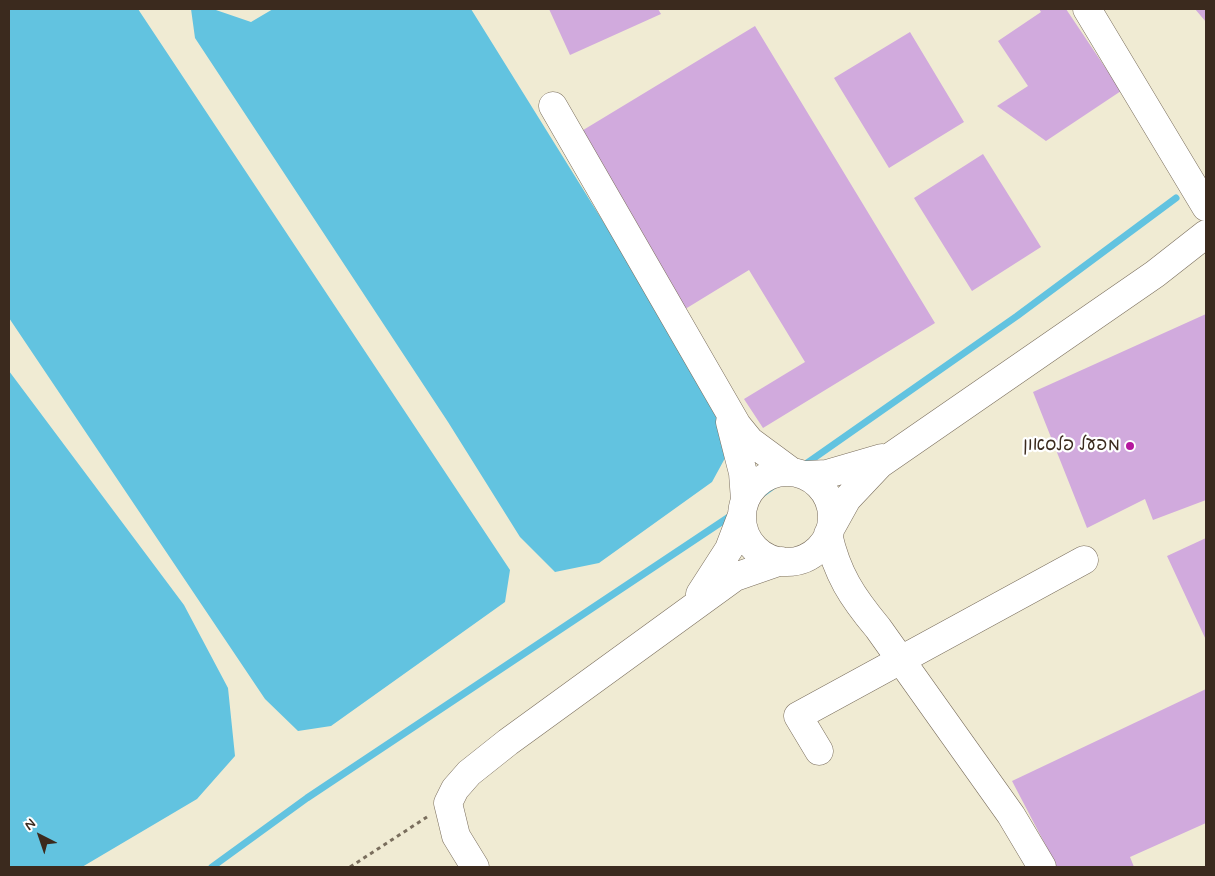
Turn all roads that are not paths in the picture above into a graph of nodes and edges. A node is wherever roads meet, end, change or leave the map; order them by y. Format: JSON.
{"nodes":[{"id":1,"x":1088,"y":9,"type":"edge"},
{"id":2,"x":553,"y":106,"type":"dead end"},
{"id":3,"x":1206,"y":207,"type":"edge"},
{"id":4,"x":1206,"y":234,"type":"edge"},
{"id":5,"x":720,"y":398,"type":"junction"},
{"id":6,"x":901,"y":448,"type":"junction"},
{"id":7,"x":799,"y":474,"type":"junction"},
{"id":8,"x":743,"y":508,"type":"junction"},
{"id":9,"x":830,"y":530,"type":"junction"},
{"id":10,"x":1084,"y":560,"type":"dead end"},
{"id":11,"x":784,"y":561,"type":"junction"},
{"id":12,"x":857,"y":603,"type":"junction"},
{"id":13,"x":685,"y":616,"type":"junction"},
{"id":14,"x":900,"y":658,"type":"junction"},
{"id":15,"x":819,"y":751,"type":"dead end"},
{"id":16,"x":476,"y":867,"type":"edge"},
{"id":17,"x":1042,"y":867,"type":"edge"}],
"edges":[{"from":1,"to":3,"type":"street"},
{"from":2,"to":5,"type":"street"},
{"from":4,"to":6,"type":"street"},
{"from":5,"to":7,"type":"street"},
{"from":5,"to":8,"type":"street"},
{"from":6,"to":7,"type":"street"},
{"from":6,"to":9,"type":"street"},
{"from":7,"to":8,"type":"street"},
{"from":7,"to":9,"type":"street"},
{"from":8,"to":11,"type":"street"},
{"from":8,"to":13,"type":"street"},
{"from":9,"to":11,"type":"street"},
{"from":9,"to":12,"type":"street"},
{"from":10,"to":14,"type":"street"},
{"from":11,"to":12,"type":"street"},
{"from":11,"to":13,"type":"street"},
{"from":12,"to":14,"type":"street"},
{"from":13,"to":16,"type":"street"},
{"from":14,"to":15,"type":"street"},
{"from":14,"to":17,"type":"street"}]}
